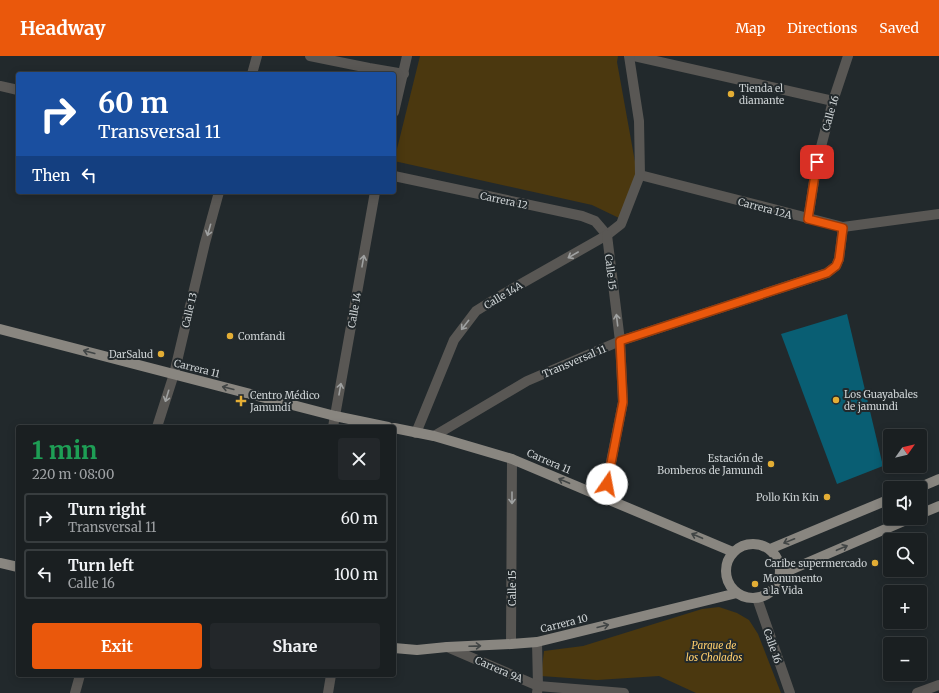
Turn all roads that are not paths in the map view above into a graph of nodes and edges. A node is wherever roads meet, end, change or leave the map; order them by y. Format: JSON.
{"nodes":[{"id":1,"x":257,"y":56,"type":"edge"},
{"id":2,"x":310,"y":56,"type":"edge"},
{"id":3,"x":407,"y":56,"type":"edge"},
{"id":4,"x":629,"y":56,"type":"edge"},
{"id":5,"x":634,"y":56,"type":"edge"},
{"id":6,"x":848,"y":56,"type":"edge"},
{"id":7,"x":253,"y":72,"type":"edge"},
{"id":8,"x":392,"y":72,"type":"edge"},
{"id":9,"x":396,"y":73,"type":"edge"},
{"id":10,"x":404,"y":74,"type":"junction"},
{"id":11,"x":0,"y":86,"type":"edge"},
{"id":12,"x":16,"y":90,"type":"edge"},
{"id":13,"x":833,"y":102,"type":"junction"},
{"id":14,"x":396,"y":104,"type":"edge"},
{"id":15,"x":640,"y":175,"type":"junction"},
{"id":16,"x":396,"y":176,"type":"edge"},
{"id":17,"x":218,"y":194,"type":"edge"},
{"id":18,"x":375,"y":194,"type":"edge"},
{"id":19,"x":939,"y":214,"type":"edge"},
{"id":20,"x":808,"y":219,"type":"junction"},
{"id":21,"x":843,"y":228,"type":"junction"},
{"id":22,"x":607,"y":235,"type":"junction"},
{"id":23,"x":0,"y":329,"type":"edge"},
{"id":24,"x":620,"y":341,"type":"junction"},
{"id":25,"x":174,"y":374,"type":"junction"},
{"id":26,"x":335,"y":416,"type":"junction"},
{"id":27,"x":158,"y":425,"type":"edge"},
{"id":28,"x":333,"y":425,"type":"edge"},
{"id":29,"x":378,"y":425,"type":"edge"},
{"id":30,"x":396,"y":428,"type":"edge"},
{"id":31,"x":416,"y":433,"type":"junction"},
{"id":32,"x":434,"y":436,"type":"junction"},
{"id":33,"x":512,"y":459,"type":"junction"},
{"id":34,"x":939,"y":479,"type":"edge"},
{"id":35,"x":927,"y":484,"type":"edge"},
{"id":36,"x":604,"y":497,"type":"junction"},
{"id":37,"x":883,"y":502,"type":"edge"},
{"id":38,"x":939,"y":506,"type":"edge"},
{"id":39,"x":927,"y":511,"type":"edge"},
{"id":40,"x":895,"y":525,"type":"edge"},
{"id":41,"x":770,"y":549,"type":"junction"},
{"id":42,"x":733,"y":552,"type":"junction"},
{"id":43,"x":0,"y":563,"type":"edge"},
{"id":44,"x":16,"y":567,"type":"edge"},
{"id":45,"x":781,"y":574,"type":"junction"},
{"id":46,"x":737,"y":593,"type":"junction"},
{"id":47,"x":757,"y":598,"type":"junction"},
{"id":48,"x":536,"y":642,"type":"junction"},
{"id":49,"x":511,"y":644,"type":"junction"},
{"id":50,"x":447,"y":647,"type":"junction"},
{"id":51,"x":396,"y":648,"type":"edge"},
{"id":52,"x":79,"y":677,"type":"edge"},
{"id":53,"x":331,"y":677,"type":"edge"},
{"id":54,"x":939,"y":685,"type":"edge"},
{"id":55,"x":538,"y":690,"type":"edge"},
{"id":56,"x":75,"y":693,"type":"edge"},
{"id":57,"x":328,"y":693,"type":"edge"},
{"id":58,"x":624,"y":693,"type":"edge"},
{"id":59,"x":790,"y":693,"type":"edge"},
{"id":60,"x":917,"y":693,"type":"edge"}],
"edges":[{"from":1,"to":7,"type":"street"},
{"from":2,"to":8,"type":"street"},
{"from":3,"to":10,"type":"street"},
{"from":4,"to":15,"type":"street"},
{"from":5,"to":13,"type":"street"},
{"from":6,"to":13,"type":"street","name":"Calle 16"},
{"from":9,"to":10,"type":"street"},
{"from":10,"to":14,"type":"street"},
{"from":11,"to":12,"type":"street"},
{"from":13,"to":20,"type":"street","name":"Calle 16"},
{"from":15,"to":20,"type":"street","name":"Carrera 12A"},
{"from":15,"to":22,"type":"street"},
{"from":16,"to":22,"type":"street","name":"Carrera 12"},
{"from":17,"to":25,"type":"street","name":"Calle 13","one_way":true},
{"from":26,"to":18,"type":"street","name":"Calle 14","one_way":true},
{"from":19,"to":21,"type":"street","name":"Carrera 12A"},
{"from":20,"to":21,"type":"street","name":"Carrera 12A"},
{"from":21,"to":24,"type":"street","name":"Transversal 11"},
{"from":24,"to":22,"type":"street","name":"Calle 15","one_way":true},
{"from":22,"to":31,"type":"street","name":"Calle 14A","one_way":true},
{"from":25,"to":23,"type":"main road","name":"Carrera 11","one_way":true},
{"from":24,"to":32,"type":"street","name":"Transversal 11"},
{"from":24,"to":36,"type":"street","name":"Calle 15"},
{"from":26,"to":25,"type":"main road","name":"Carrera 11","one_way":true},
{"from":25,"to":27,"type":"street","name":"Calle 13","one_way":true},
{"from":26,"to":28,"type":"street","name":"Calle 14"},
{"from":26,"to":29,"type":"main road","name":"Carrera 11"},
{"from":30,"to":31,"type":"main road","name":"Carrera 11"},
{"from":31,"to":32,"type":"main road","name":"Carrera 11"},
{"from":32,"to":33,"type":"main road","name":"Carrera 11"},
{"from":36,"to":33,"type":"main road","name":"Carrera 11","one_way":true},
{"from":33,"to":49,"type":"street","name":"Calle 15","one_way":true},
{"from":34,"to":35,"type":"main road"},
{"from":42,"to":36,"type":"main road","name":"Carrera 11","one_way":true},
{"from":37,"to":41,"type":"main road","one_way":true},
{"from":38,"to":39,"type":"main road"},
{"from":45,"to":40,"type":"main road","one_way":true},
{"from":41,"to":42,"type":"main road"},
{"from":41,"to":45,"type":"main road"},
{"from":42,"to":46,"type":"main road"},
{"from":43,"to":44,"type":"main road"},
{"from":45,"to":47,"type":"main road"},
{"from":46,"to":47,"type":"main road"},
{"from":48,"to":46,"type":"main road","name":"Carrera 10","one_way":true},
{"from":47,"to":59,"type":"street","name":"Calle 16"},
{"from":48,"to":49,"type":"main road","name":"Carrera 10"},
{"from":48,"to":55,"type":"street"},
{"from":50,"to":49,"type":"main road","name":"Carrera 10","one_way":true},
{"from":50,"to":51,"type":"main road","name":"Carrera 10"},
{"from":50,"to":55,"type":"street","name":"Carrera 9A"},
{"from":52,"to":56,"type":"street"},
{"from":53,"to":57,"type":"street"},
{"from":54,"to":60,"type":"street"},
{"from":55,"to":58,"type":"street","name":"Carrera 9A"}]}
